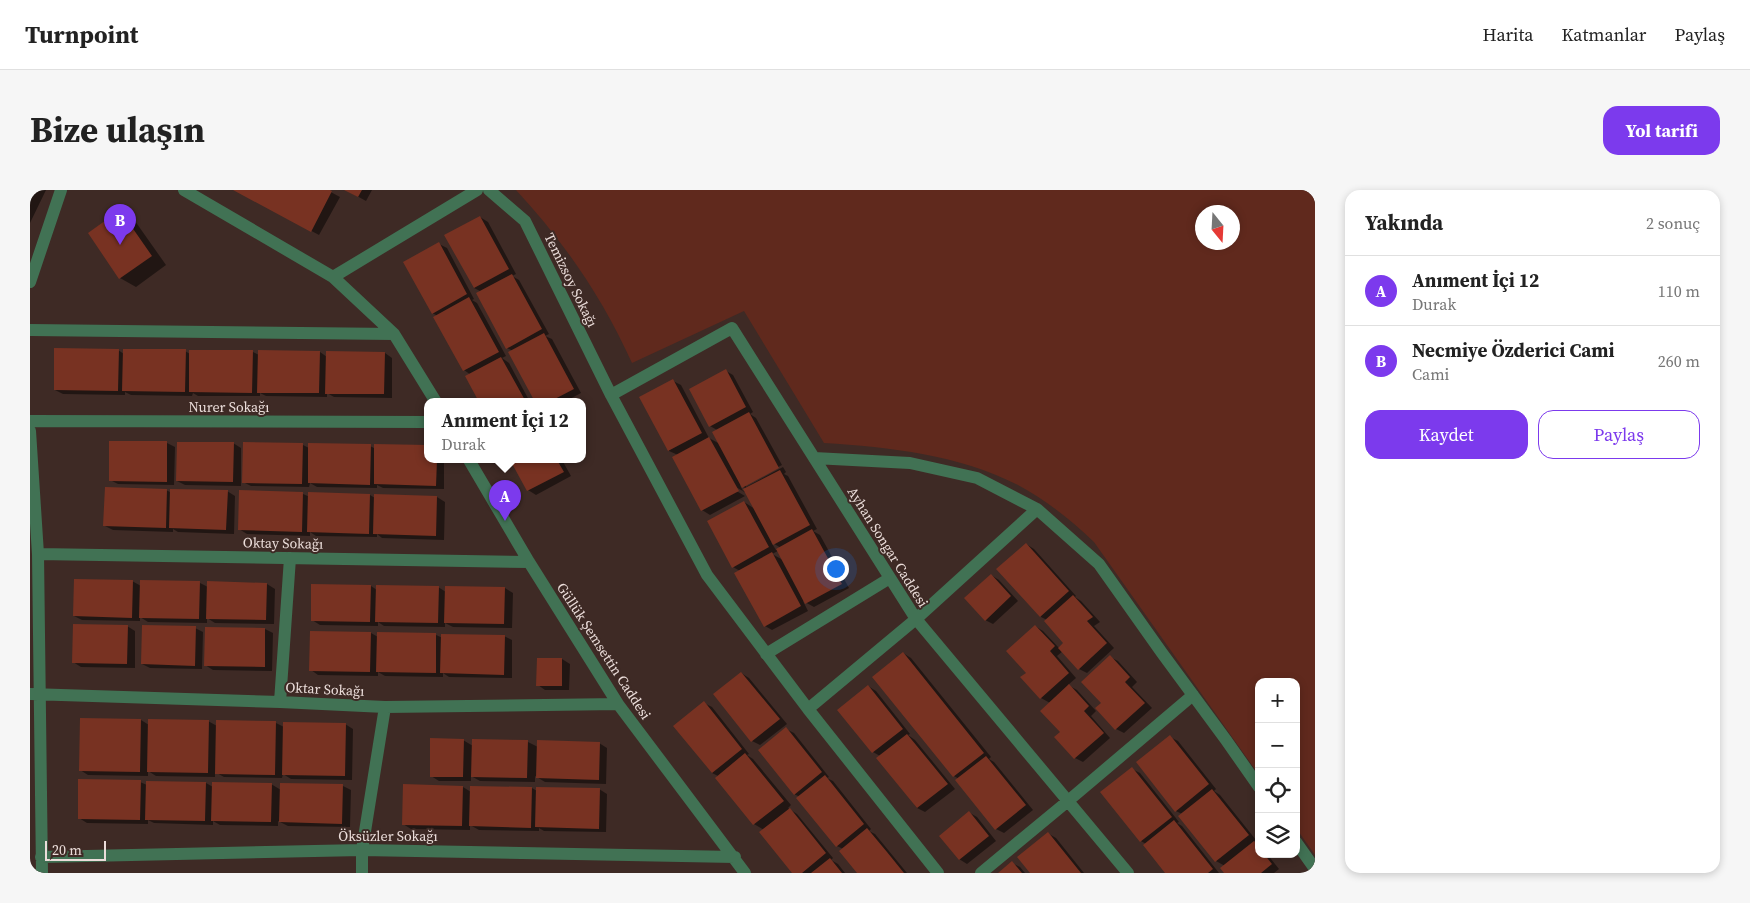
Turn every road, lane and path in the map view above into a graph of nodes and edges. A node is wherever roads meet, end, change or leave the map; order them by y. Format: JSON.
{"nodes":[{"id":1,"x":61,"y":190,"type":"edge"},
{"id":2,"x":184,"y":190,"type":"edge"},
{"id":3,"x":477,"y":190,"type":"edge"},
{"id":4,"x":489,"y":190,"type":"edge"},
{"id":5,"x":333,"y":277,"type":"junction"},
{"id":6,"x":30,"y":282,"type":"edge"},
{"id":7,"x":30,"y":330,"type":"edge"},
{"id":8,"x":394,"y":334,"type":"junction"},
{"id":9,"x":611,"y":395,"type":"junction"},
{"id":10,"x":434,"y":398,"type":"edge"},
{"id":11,"x":30,"y":421,"type":"edge"},
{"id":12,"x":424,"y":422,"type":"edge"},
{"id":13,"x":30,"y":431,"type":"edge"},
{"id":14,"x":814,"y":458,"type":"junction"},
{"id":15,"x":471,"y":463,"type":"edge"},
{"id":16,"x":1037,"y":509,"type":"junction"},
{"id":17,"x":38,"y":554,"type":"junction"},
{"id":18,"x":290,"y":558,"type":"junction"},
{"id":19,"x":528,"y":562,"type":"junction"},
{"id":20,"x":890,"y":578,"type":"junction"},
{"id":21,"x":916,"y":619,"type":"junction"},
{"id":22,"x":766,"y":654,"type":"junction"},
{"id":23,"x":35,"y":694,"type":"edge"},
{"id":24,"x":1192,"y":695,"type":"junction"},
{"id":25,"x":280,"y":702,"type":"junction"},
{"id":26,"x":618,"y":704,"type":"junction"},
{"id":27,"x":385,"y":707,"type":"junction"},
{"id":28,"x":808,"y":709,"type":"junction"},
{"id":29,"x":35,"y":776,"type":"edge"},
{"id":30,"x":1255,"y":782,"type":"edge"},
{"id":31,"x":1068,"y":801,"type":"junction"},
{"id":32,"x":1300,"y":848,"type":"edge"},
{"id":33,"x":362,"y":850,"type":"junction"},
{"id":34,"x":41,"y":857,"type":"junction"},
{"id":35,"x":735,"y":857,"type":"junction"},
{"id":36,"x":1315,"y":869,"type":"edge"},
{"id":37,"x":42,"y":873,"type":"edge"},
{"id":38,"x":362,"y":873,"type":"edge"},
{"id":39,"x":745,"y":873,"type":"edge"},
{"id":40,"x":938,"y":873,"type":"edge"},
{"id":41,"x":981,"y":873,"type":"edge"},
{"id":42,"x":1128,"y":873,"type":"edge"}],
"edges":[{"from":1,"to":6,"type":"street"},
{"from":2,"to":5,"type":"street"},
{"from":3,"to":5,"type":"street"},
{"from":4,"to":9,"type":"street","name":"Temizsoy Sokağı"},
{"from":5,"to":8,"type":"street"},
{"from":7,"to":8,"type":"street"},
{"from":8,"to":10,"type":"street"},
{"from":9,"to":14,"type":"street","name":"Ayhan Songar Caddesi"},
{"from":9,"to":22,"type":"street","name":"Temizsoy Sokağı"},
{"from":11,"to":12,"type":"street","name":"Nurer Sokağı"},
{"from":13,"to":17,"type":"street"},
{"from":14,"to":16,"type":"street"},
{"from":14,"to":20,"type":"street","name":"Ayhan Songar Caddesi"},
{"from":15,"to":19,"type":"street","name":"Güllük Şemsettin Caddesi"},
{"from":16,"to":21,"type":"street"},
{"from":16,"to":24,"type":"street"},
{"from":17,"to":18,"type":"street","name":"Oktay Sokağı"},
{"from":17,"to":23,"type":"street"},
{"from":18,"to":19,"type":"street","name":"Oktay Sokağı"},
{"from":18,"to":25,"type":"street"},
{"from":19,"to":26,"type":"street","name":"Güllük Şemsettin Caddesi"},
{"from":20,"to":21,"type":"street","name":"Ayhan Songar Caddesi"},
{"from":20,"to":22,"type":"street"},
{"from":21,"to":28,"type":"street"},
{"from":21,"to":31,"type":"street","name":"Ayhan Songar Caddesi"},
{"from":22,"to":28,"type":"street","name":"Temizsoy Sokağı"},
{"from":23,"to":25,"type":"street","name":"Oktar Sokağı"},
{"from":23,"to":29,"type":"street"},
{"from":24,"to":30,"type":"street"},
{"from":24,"to":31,"type":"street"},
{"from":25,"to":27,"type":"street","name":"Oktar Sokağı"},
{"from":26,"to":27,"type":"street","name":"Oktar Sokağı"},
{"from":26,"to":35,"type":"street","name":"Güllük Şemsettin Caddesi"},
{"from":27,"to":33,"type":"street"},
{"from":28,"to":40,"type":"street","name":"Temizsoy Sokağı"},
{"from":29,"to":34,"type":"street"},
{"from":31,"to":41,"type":"street"},
{"from":31,"to":42,"type":"street","name":"Ayhan Songar Caddesi"},
{"from":32,"to":36,"type":"street"},
{"from":33,"to":34,"type":"street","name":"Öksüzler Sokağı"},
{"from":33,"to":35,"type":"street","name":"Öksüzler Sokağı"},
{"from":33,"to":38,"type":"street"},
{"from":34,"to":37,"type":"street"},
{"from":35,"to":39,"type":"street","name":"Güllük Şemsettin Caddesi"}]}
